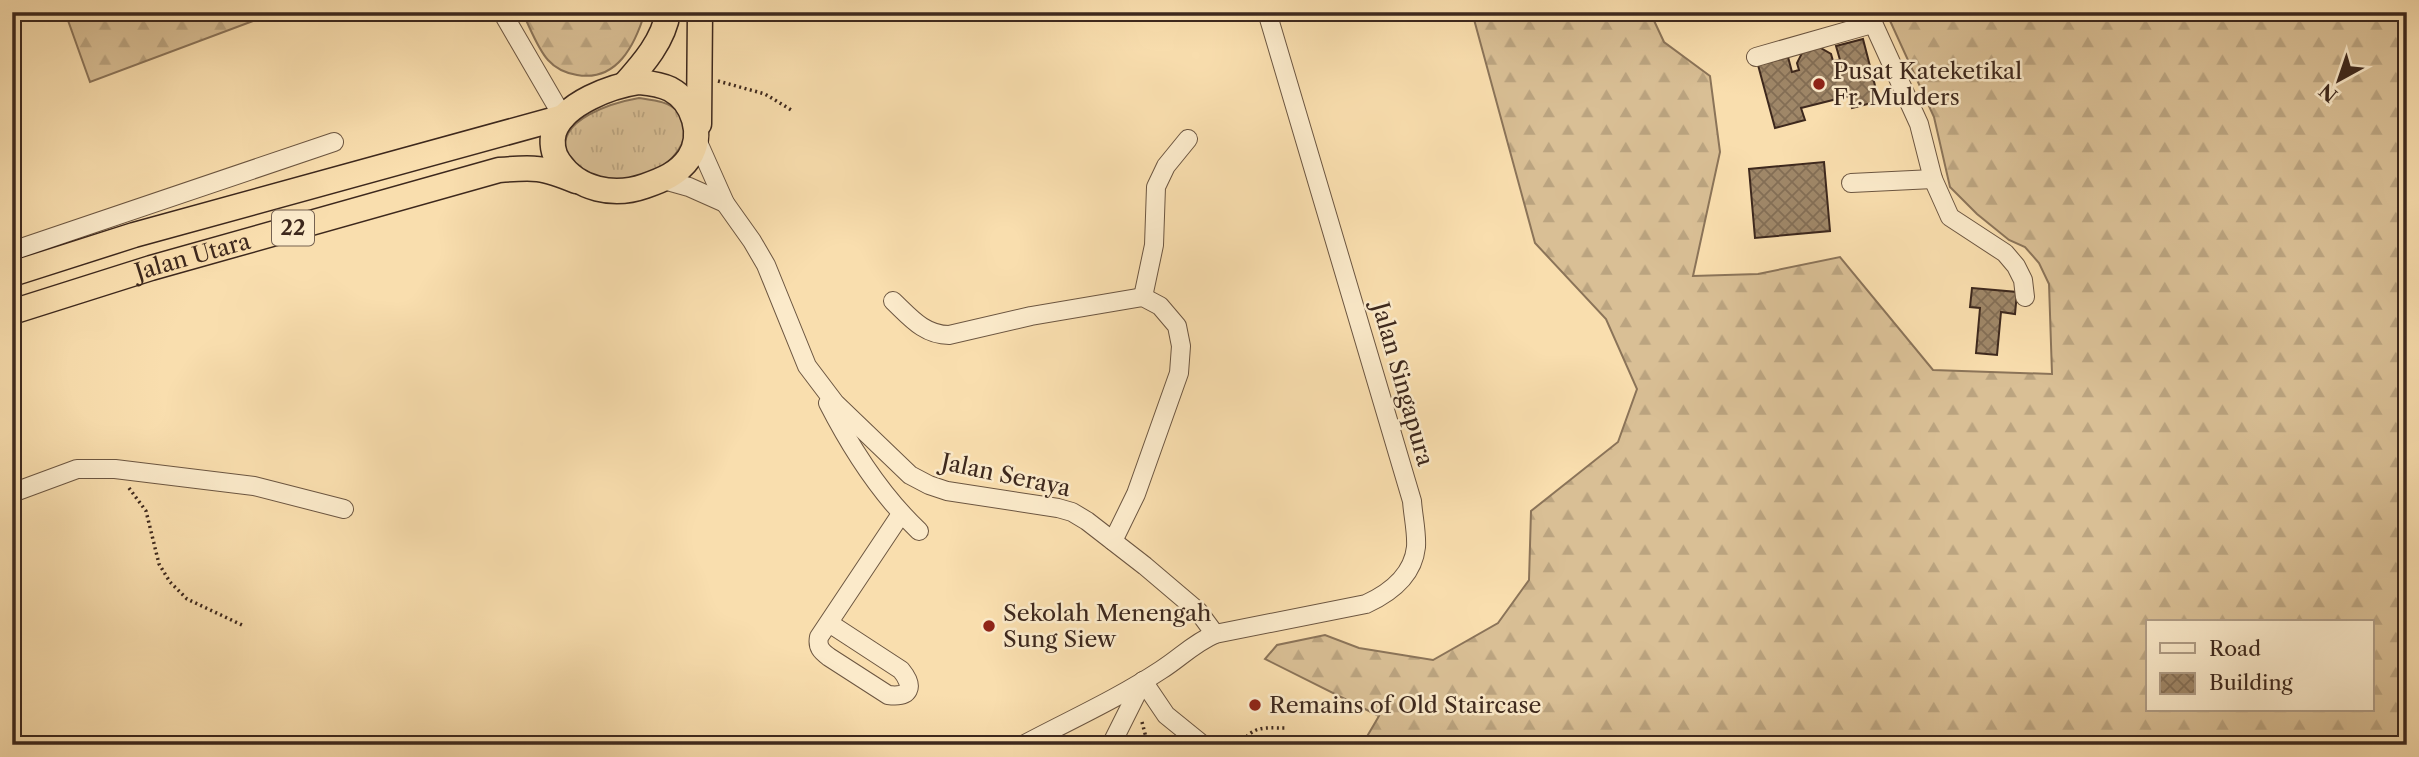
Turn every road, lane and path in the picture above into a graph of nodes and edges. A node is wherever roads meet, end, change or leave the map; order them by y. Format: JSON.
{"nodes":[{"id":1,"x":502,"y":12,"type":"edge"},
{"id":2,"x":667,"y":12,"type":"edge"},
{"id":3,"x":700,"y":12,"type":"edge"},
{"id":4,"x":1267,"y":12,"type":"edge"},
{"id":5,"x":1870,"y":18,"type":"edge"},
{"id":6,"x":1756,"y":57,"type":"dead end"},
{"id":7,"x":710,"y":79,"type":"dead end"},
{"id":8,"x":625,"y":84,"type":"junction"},
{"id":9,"x":793,"y":111,"type":"dead end"},
{"id":10,"x":563,"y":117,"type":"junction"},
{"id":11,"x":1188,"y":139,"type":"dead end"},
{"id":12,"x":697,"y":140,"type":"junction"},
{"id":13,"x":334,"y":142,"type":"dead end"},
{"id":14,"x":1933,"y":179,"type":"junction"},
{"id":15,"x":664,"y":180,"type":"junction"},
{"id":16,"x":576,"y":181,"type":"junction"},
{"id":17,"x":1851,"y":183,"type":"dead end"},
{"id":18,"x":725,"y":203,"type":"junction"},
{"id":19,"x":12,"y":251,"type":"edge"},
{"id":20,"x":12,"y":274,"type":"edge"},
{"id":21,"x":1143,"y":297,"type":"junction"},
{"id":22,"x":2025,"y":297,"type":"dead end"},
{"id":23,"x":893,"y":301,"type":"dead end"},
{"id":24,"x":12,"y":312,"type":"edge"},
{"id":25,"x":815,"y":378,"type":"junction"},
{"id":26,"x":116,"y":469,"type":"junction"},
{"id":27,"x":12,"y":493,"type":"edge"},
{"id":28,"x":344,"y":509,"type":"dead end"},
{"id":29,"x":901,"y":514,"type":"junction"},
{"id":30,"x":919,"y":531,"type":"dead end"},
{"id":31,"x":1114,"y":541,"type":"junction"},
{"id":32,"x":829,"y":623,"type":"junction"},
{"id":33,"x":242,"y":625,"type":"dead end"},
{"id":34,"x":1215,"y":635,"type":"junction"},
{"id":35,"x":1143,"y":681,"type":"junction"},
{"id":36,"x":1144,"y":728,"type":"dead end"},
{"id":37,"x":1286,"y":728,"type":"dead end"},
{"id":38,"x":1023,"y":745,"type":"edge"},
{"id":39,"x":1111,"y":745,"type":"edge"},
{"id":40,"x":1149,"y":745,"type":"edge"},
{"id":41,"x":1203,"y":745,"type":"edge"},
{"id":42,"x":1239,"y":745,"type":"edge"}],
"edges":[{"from":1,"to":10,"type":"street"},
{"from":2,"to":8,"type":"highway","number":"22"},
{"from":3,"to":12,"type":"highway"},
{"from":4,"to":34,"type":"street","name":"Jalan Singapura"},
{"from":5,"to":6,"type":"street"},
{"from":5,"to":14,"type":"street"},
{"from":7,"to":9,"type":"path"},
{"from":8,"to":10,"type":"highway","number":"22"},
{"from":8,"to":12,"type":"highway","number":"22"},
{"from":10,"to":16,"type":"highway"},
{"from":10,"to":20,"type":"highway","name":"Jalan Utara","number":"22"},
{"from":11,"to":21,"type":"street"},
{"from":12,"to":15,"type":"highway","number":"22"},
{"from":12,"to":18,"type":"street","name":"Jalan Seraya"},
{"from":13,"to":19,"type":"street"},
{"from":14,"to":17,"type":"street"},
{"from":14,"to":22,"type":"street"},
{"from":15,"to":16,"type":"highway","number":"22"},
{"from":15,"to":18,"type":"street"},
{"from":16,"to":24,"type":"highway","name":"Jalan Utara","number":"22"},
{"from":18,"to":25,"type":"street","name":"Jalan Seraya"},
{"from":21,"to":23,"type":"street"},
{"from":21,"to":31,"type":"street"},
{"from":25,"to":29,"type":"street"},
{"from":25,"to":31,"type":"street","name":"Jalan Seraya"},
{"from":26,"to":27,"type":"street"},
{"from":26,"to":28,"type":"street"},
{"from":26,"to":33,"type":"path"},
{"from":29,"to":30,"type":"street"},
{"from":29,"to":32,"type":"street"},
{"from":31,"to":34,"type":"street","name":"Jalan Seraya"},
{"from":32,"to":32,"type":"street"},
{"from":34,"to":35,"type":"street","name":"Jalan Singapura"},
{"from":35,"to":38,"type":"street","name":"Jalan Singapura"},
{"from":35,"to":39,"type":"street"},
{"from":35,"to":41,"type":"street"},
{"from":36,"to":40,"type":"path"},
{"from":37,"to":42,"type":"path"}]}
